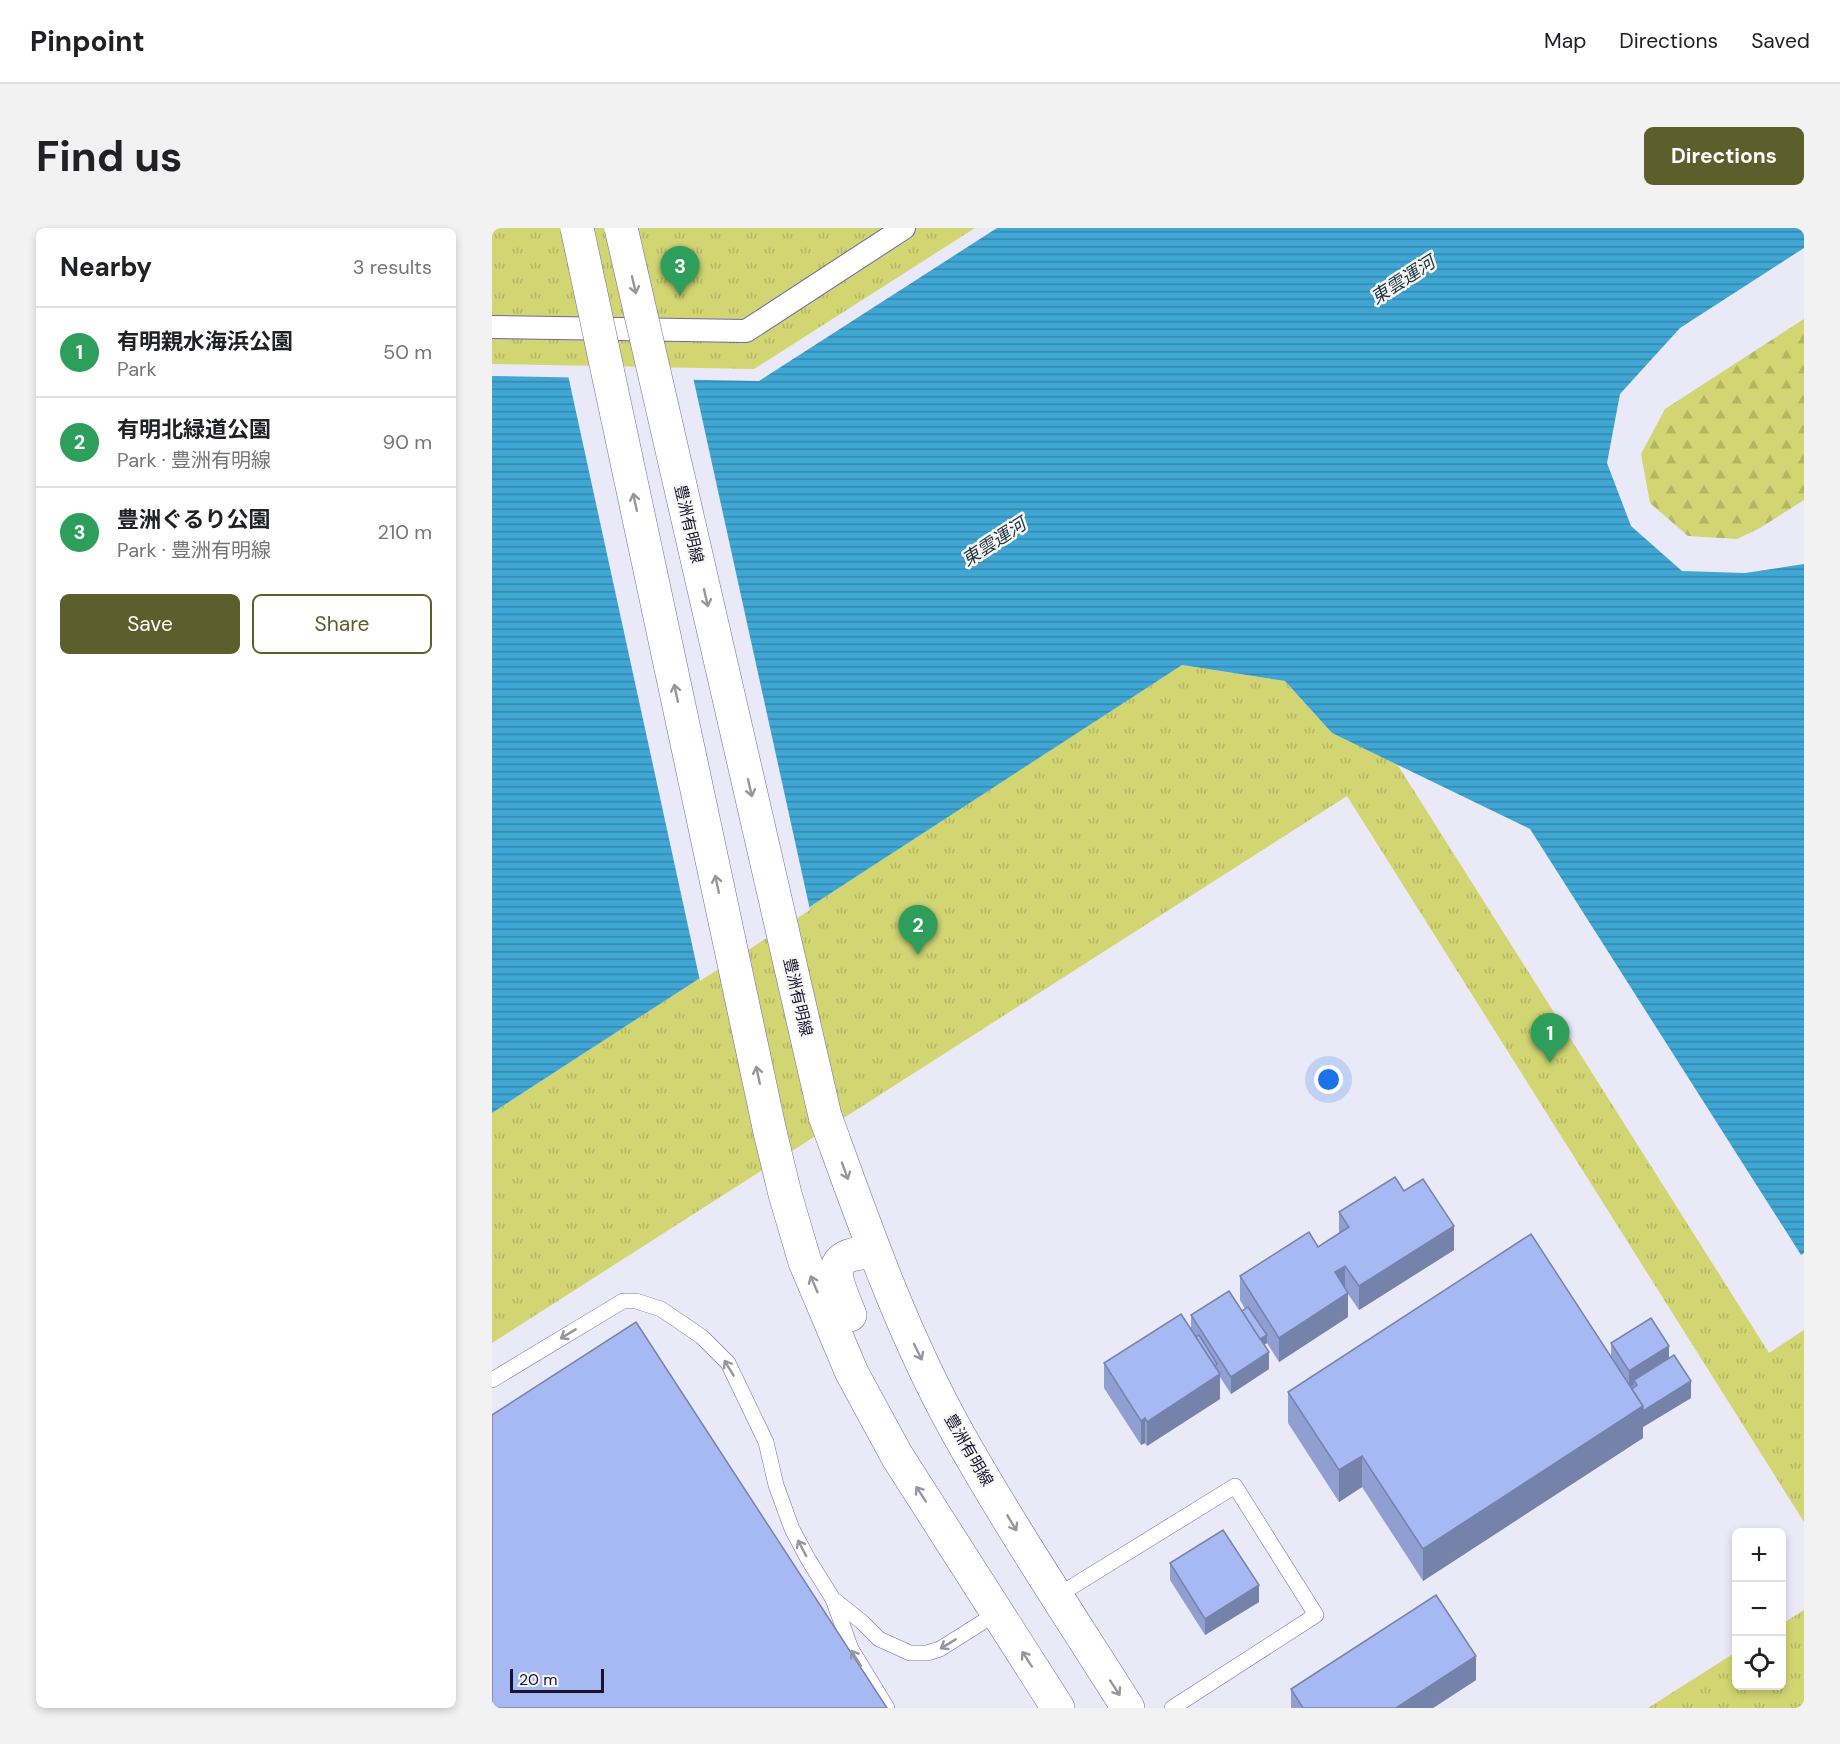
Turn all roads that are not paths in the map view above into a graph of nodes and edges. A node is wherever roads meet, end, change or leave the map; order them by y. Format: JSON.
{"nodes":[{"id":1,"x":577,"y":228,"type":"edge"},
{"id":2,"x":621,"y":228,"type":"edge"},
{"id":3,"x":904,"y":228,"type":"edge"},
{"id":4,"x":492,"y":327,"type":"edge"},
{"id":5,"x":874,"y":1252,"type":"junction"},
{"id":6,"x":852,"y":1373,"type":"junction"},
{"id":7,"x":492,"y":1380,"type":"edge"},
{"id":8,"x":1056,"y":1596,"type":"junction"},
{"id":9,"x":833,"y":1599,"type":"junction"},
{"id":10,"x":997,"y":1613,"type":"junction"},
{"id":11,"x":887,"y":1708,"type":"edge"},
{"id":12,"x":1058,"y":1708,"type":"edge"},
{"id":13,"x":1128,"y":1708,"type":"edge"},
{"id":14,"x":1172,"y":1708,"type":"edge"}],
"edges":[{"from":6,"to":1,"type":"main road","one_way":true,"bridge":true},
{"from":2,"to":5,"type":"main road","name":"豊洲有明線","one_way":true,"bridge":true},
{"from":3,"to":4,"type":"street"},
{"from":5,"to":6,"type":"main road"},
{"from":5,"to":8,"type":"main road","name":"豊洲有明線","one_way":true},
{"from":10,"to":6,"type":"main road","one_way":true},
{"from":9,"to":7,"type":"lane","one_way":true},
{"from":8,"to":13,"type":"main road","name":"豊洲有明線","one_way":true},
{"from":8,"to":14,"type":"lane"},
{"from":10,"to":9,"type":"lane","one_way":true},
{"from":11,"to":9,"type":"lane","one_way":true},
{"from":12,"to":10,"type":"main road","one_way":true}]}
